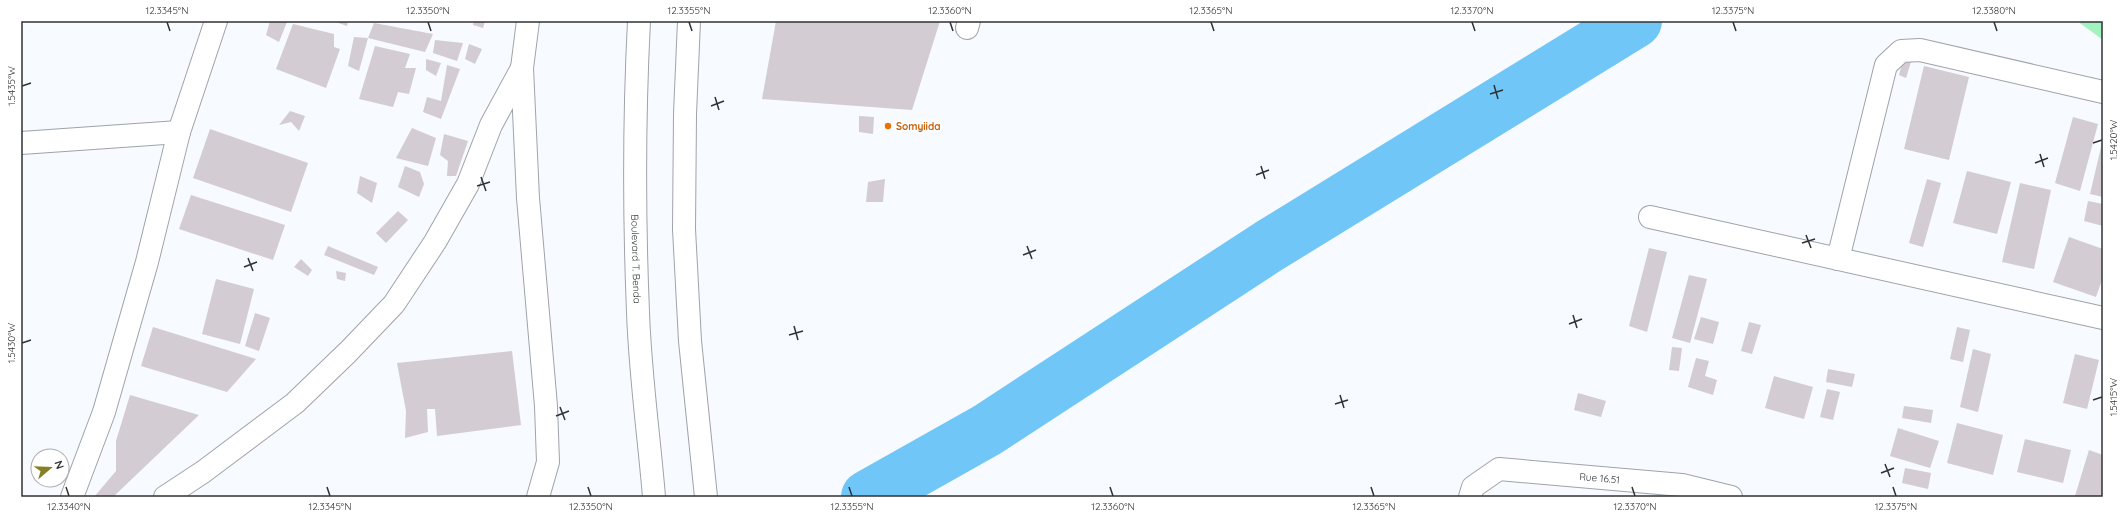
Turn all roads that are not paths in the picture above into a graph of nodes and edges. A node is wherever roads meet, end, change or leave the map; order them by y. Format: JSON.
{"nodes":[{"id":1,"x":216,"y":21,"type":"edge"},
{"id":2,"x":528,"y":21,"type":"edge"},
{"id":3,"x":639,"y":21,"type":"edge"},
{"id":4,"x":689,"y":21,"type":"edge"},
{"id":5,"x":522,"y":68,"type":"junction"},
{"id":6,"x":2103,"y":92,"type":"edge"},
{"id":7,"x":179,"y":132,"type":"junction"},
{"id":8,"x":21,"y":143,"type":"edge"},
{"id":9,"x":1650,"y":217,"type":"dead end"},
{"id":10,"x":1838,"y":259,"type":"junction"},
{"id":11,"x":2103,"y":318,"type":"edge"},
{"id":12,"x":1682,"y":491,"type":"edge"},
{"id":13,"x":1471,"y":492,"type":"edge"},
{"id":14,"x":705,"y":495,"type":"edge"},
{"id":15,"x":72,"y":497,"type":"edge"},
{"id":16,"x":165,"y":497,"type":"edge"},
{"id":17,"x":538,"y":497,"type":"edge"},
{"id":18,"x":654,"y":497,"type":"edge"},
{"id":19,"x":1731,"y":497,"type":"edge"}],
"edges":[{"from":1,"to":7,"type":"main road"},
{"from":2,"to":5,"type":"main road"},
{"from":3,"to":18,"type":"main road","name":"Boulevard T. Benda"},
{"from":4,"to":14,"type":"main road"},
{"from":5,"to":16,"type":"main road"},
{"from":5,"to":17,"type":"main road"},
{"from":6,"to":10,"type":"main road"},
{"from":7,"to":8,"type":"main road"},
{"from":7,"to":15,"type":"main road"},
{"from":9,"to":10,"type":"main road"},
{"from":10,"to":11,"type":"main road"},
{"from":12,"to":13,"type":"main road","name":"Rue 16.51"},
{"from":12,"to":19,"type":"main road","name":"Rue 16.51"}]}
